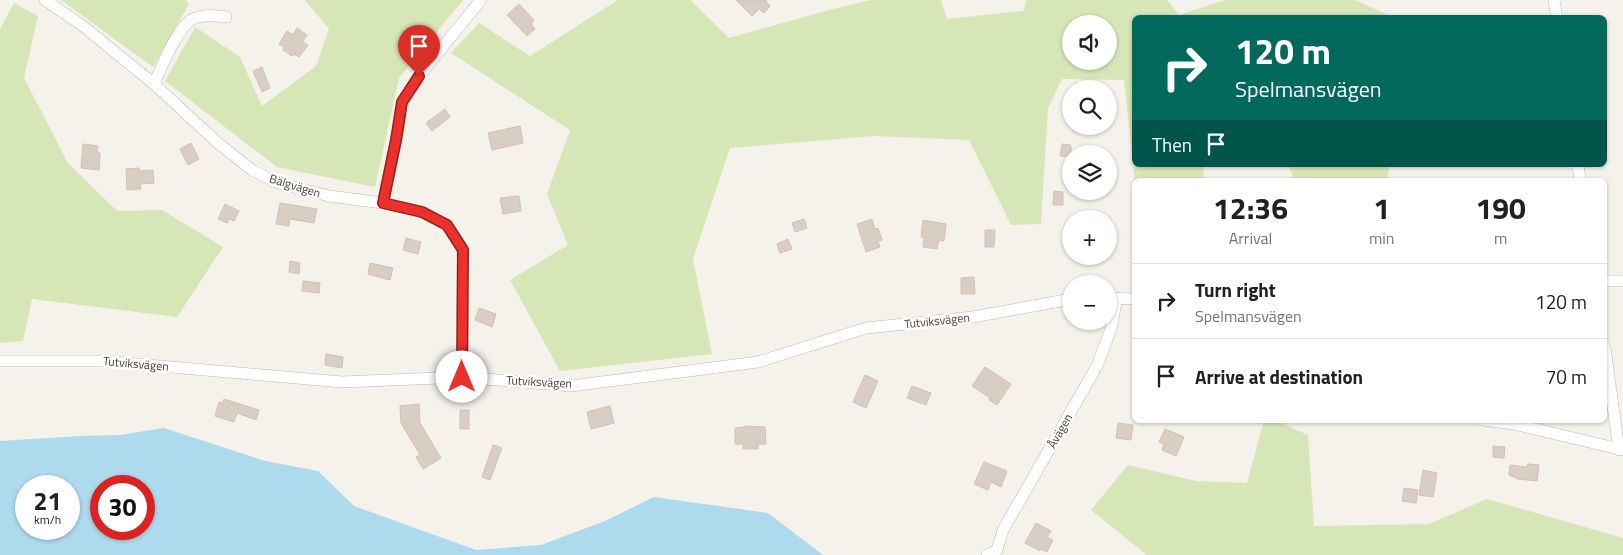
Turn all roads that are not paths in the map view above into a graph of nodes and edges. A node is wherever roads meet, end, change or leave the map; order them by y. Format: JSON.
{"nodes":[{"id":1,"x":45,"y":0,"type":"edge"},
{"id":2,"x":481,"y":0,"type":"edge"},
{"id":3,"x":1554,"y":0,"type":"edge"},
{"id":4,"x":1556,"y":15,"type":"edge"},
{"id":5,"x":226,"y":17,"type":"dead end"},
{"id":6,"x":154,"y":84,"type":"junction"},
{"id":7,"x":383,"y":203,"type":"junction"},
{"id":8,"x":1607,"y":281,"type":"edge"},
{"id":9,"x":1623,"y":281,"type":"edge"},
{"id":10,"x":1117,"y":298,"type":"edge"},
{"id":11,"x":1132,"y":300,"type":"edge"},
{"id":12,"x":1062,"y":301,"type":"edge"},
{"id":13,"x":1111,"y":330,"type":"edge"},
{"id":14,"x":0,"y":360,"type":"edge"},
{"id":15,"x":1607,"y":361,"type":"edge"},
{"id":16,"x":462,"y":377,"type":"junction"},
{"id":17,"x":1506,"y":423,"type":"edge"},
{"id":18,"x":1621,"y":450,"type":"edge"},
{"id":19,"x":995,"y":553,"type":"edge"}],
"edges":[{"from":1,"to":6,"type":"street","name":"Bälgvägen"},
{"from":2,"to":7,"type":"street"},
{"from":3,"to":4,"type":"street"},
{"from":5,"to":6,"type":"street"},
{"from":6,"to":7,"type":"street","name":"Bälgvägen"},
{"from":7,"to":16,"type":"street","name":"Bälgvägen"},
{"from":8,"to":9,"type":"street"},
{"from":10,"to":11,"type":"street"},
{"from":12,"to":16,"type":"street","name":"Tutviksvägen"},
{"from":13,"to":19,"type":"street","name":"Åvägen"},
{"from":14,"to":16,"type":"street","name":"Tutviksvägen"},
{"from":15,"to":18,"type":"street"},
{"from":17,"to":18,"type":"street"}]}
